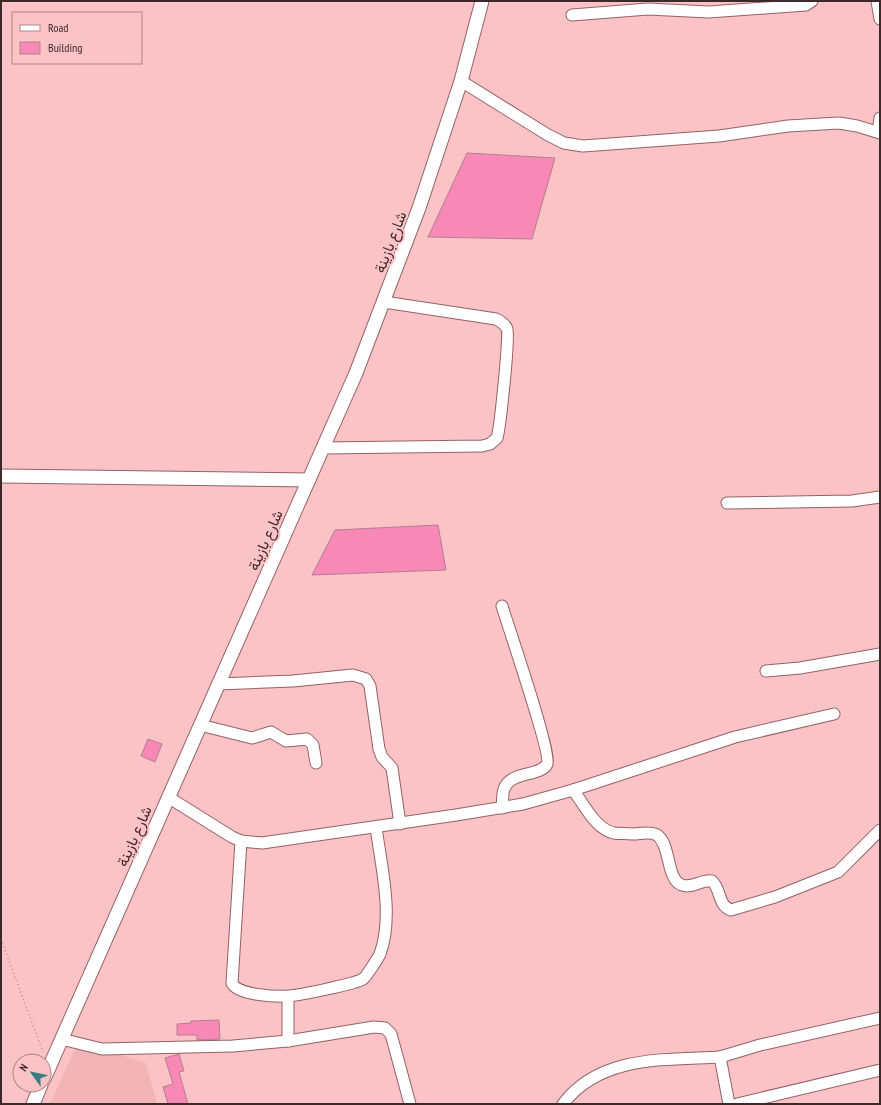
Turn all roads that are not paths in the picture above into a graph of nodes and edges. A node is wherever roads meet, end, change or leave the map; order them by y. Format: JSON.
{"nodes":[{"id":1,"x":482,"y":1,"type":"edge"},
{"id":2,"x":812,"y":1,"type":"edge"},
{"id":3,"x":877,"y":1,"type":"edge"},
{"id":4,"x":572,"y":16,"type":"dead end"},
{"id":5,"x":880,"y":19,"type":"edge"},
{"id":6,"x":461,"y":81,"type":"junction"},
{"id":7,"x":880,"y":118,"type":"edge"},
{"id":8,"x":879,"y":132,"type":"edge"},
{"id":9,"x":384,"y":302,"type":"junction"},
{"id":10,"x":323,"y":448,"type":"junction"},
{"id":11,"x":1,"y":476,"type":"edge"},
{"id":12,"x":309,"y":480,"type":"junction"},
{"id":13,"x":880,"y":497,"type":"edge"},
{"id":14,"x":728,"y":503,"type":"dead end"},
{"id":15,"x":502,"y":606,"type":"dead end"},
{"id":16,"x":880,"y":654,"type":"edge"},
{"id":17,"x":766,"y":671,"type":"dead end"},
{"id":18,"x":218,"y":684,"type":"junction"},
{"id":19,"x":834,"y":714,"type":"dead end"},
{"id":20,"x":200,"y":725,"type":"junction"},
{"id":21,"x":316,"y":763,"type":"dead end"},
{"id":22,"x":573,"y":790,"type":"junction"},
{"id":23,"x":168,"y":797,"type":"junction"},
{"id":24,"x":502,"y":808,"type":"junction"},
{"id":25,"x":400,"y":824,"type":"junction"},
{"id":26,"x":376,"y":827,"type":"junction"},
{"id":27,"x":880,"y":830,"type":"edge"},
{"id":28,"x":241,"y":841,"type":"junction"},
{"id":29,"x":288,"y":996,"type":"junction"},
{"id":30,"x":880,"y":1018,"type":"edge"},
{"id":31,"x":61,"y":1039,"type":"junction"},
{"id":32,"x":288,"y":1041,"type":"junction"},
{"id":33,"x":720,"y":1057,"type":"junction"},
{"id":34,"x":52,"y":1061,"type":"edge"},
{"id":35,"x":880,"y":1070,"type":"edge"},
{"id":36,"x":37,"y":1093,"type":"edge"},
{"id":37,"x":32,"y":1104,"type":"edge"},
{"id":38,"x":410,"y":1104,"type":"edge"},
{"id":39,"x":563,"y":1104,"type":"edge"},
{"id":40,"x":729,"y":1104,"type":"edge"},
{"id":41,"x":737,"y":1104,"type":"edge"}],
"edges":[{"from":1,"to":6,"type":"street","name":"شارع بازينة"},
{"from":2,"to":4,"type":"street"},
{"from":3,"to":5,"type":"street"},
{"from":6,"to":8,"type":"street"},
{"from":6,"to":9,"type":"street","name":"شارع بازينة"},
{"from":7,"to":8,"type":"street"},
{"from":9,"to":10,"type":"street","name":"شارع بازينة"},
{"from":9,"to":10,"type":"street"},
{"from":10,"to":12,"type":"street","name":"شارع بازينة"},
{"from":11,"to":12,"type":"street"},
{"from":12,"to":18,"type":"street","name":"شارع بازينة"},
{"from":13,"to":14,"type":"street"},
{"from":15,"to":24,"type":"street"},
{"from":16,"to":17,"type":"street"},
{"from":18,"to":20,"type":"street","name":"شارع بازينة"},
{"from":18,"to":25,"type":"street"},
{"from":19,"to":22,"type":"street"},
{"from":20,"to":21,"type":"street"},
{"from":20,"to":23,"type":"street","name":"شارع بازينة"},
{"from":22,"to":24,"type":"street"},
{"from":22,"to":27,"type":"street"},
{"from":23,"to":28,"type":"street"},
{"from":23,"to":31,"type":"street","name":"شارع بازينة"},
{"from":24,"to":25,"type":"street"},
{"from":25,"to":26,"type":"street"},
{"from":26,"to":28,"type":"street"},
{"from":26,"to":29,"type":"street"},
{"from":28,"to":29,"type":"street"},
{"from":29,"to":32,"type":"street"},
{"from":30,"to":33,"type":"street"},
{"from":31,"to":32,"type":"street"},
{"from":31,"to":34,"type":"street","name":"شارع بازينة"},
{"from":32,"to":38,"type":"street"},
{"from":33,"to":39,"type":"street"},
{"from":33,"to":40,"type":"street"},
{"from":35,"to":41,"type":"street"},
{"from":36,"to":37,"type":"street"}]}
